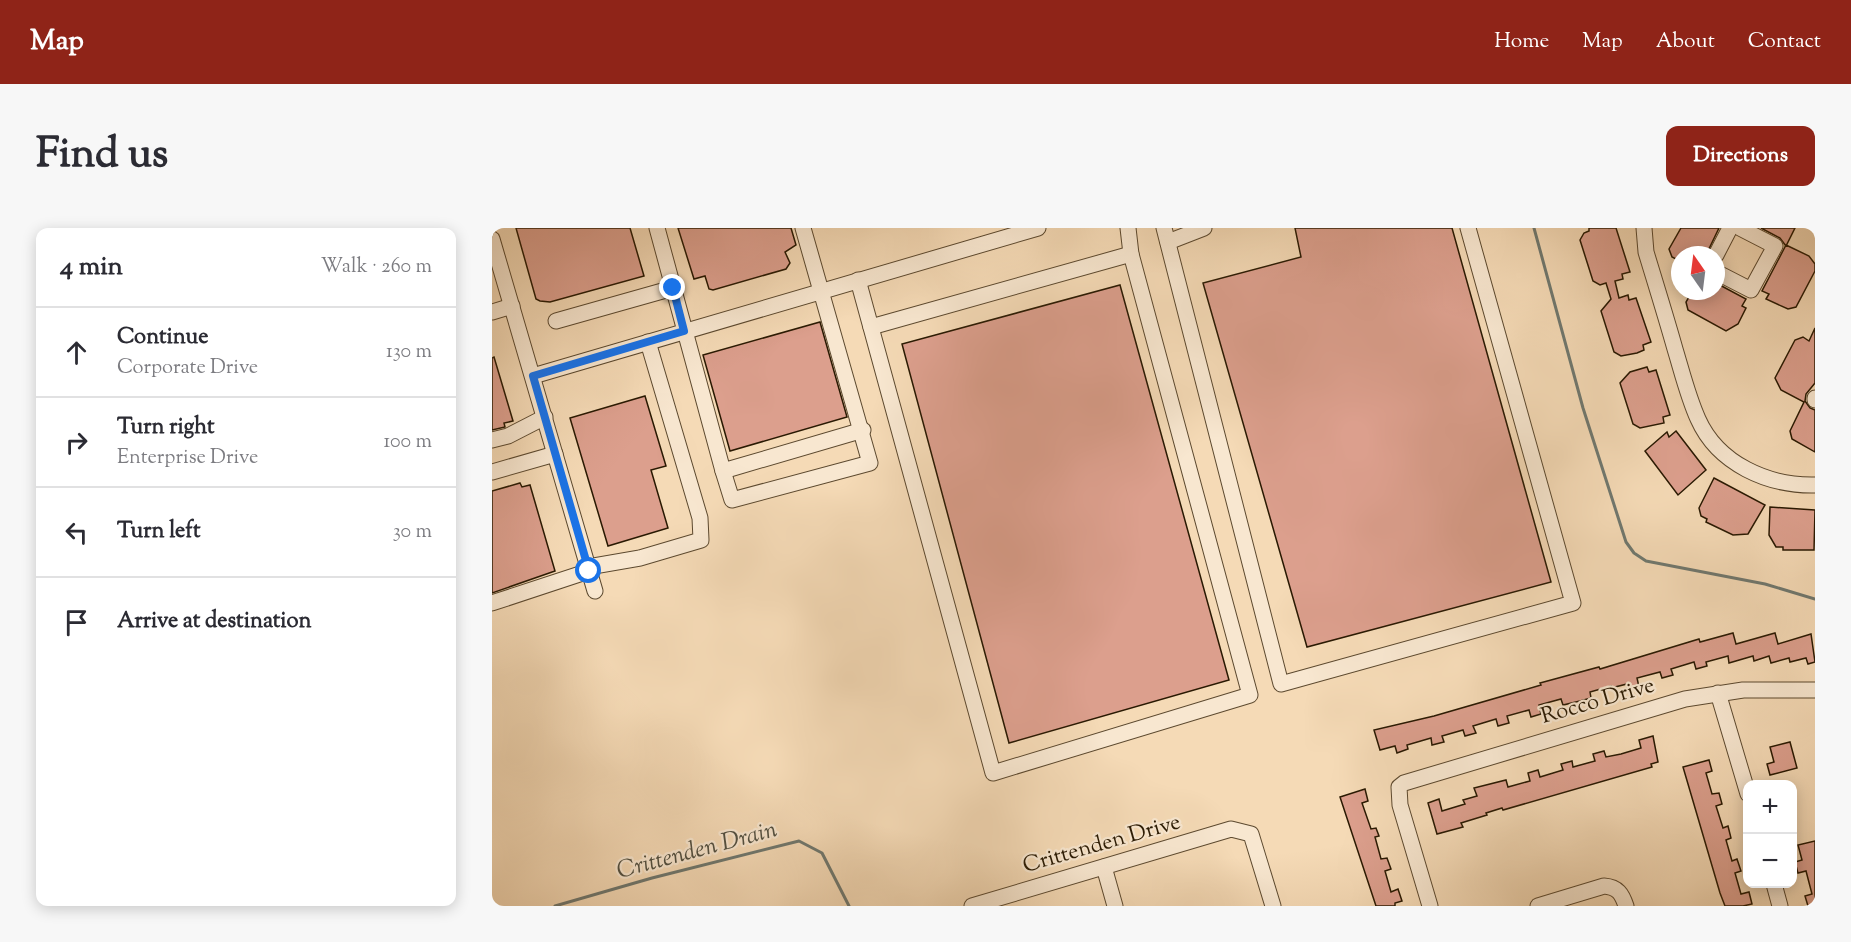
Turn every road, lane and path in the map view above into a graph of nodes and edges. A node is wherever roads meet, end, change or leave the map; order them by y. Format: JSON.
{"nodes":[{"id":1,"x":657,"y":228,"type":"edge"},
{"id":2,"x":803,"y":228,"type":"edge"},
{"id":3,"x":1038,"y":228,"type":"edge"},
{"id":4,"x":1128,"y":228,"type":"edge"},
{"id":5,"x":1203,"y":228,"type":"edge"},
{"id":6,"x":1468,"y":228,"type":"edge"},
{"id":7,"x":1644,"y":228,"type":"edge"},
{"id":8,"x":1730,"y":228,"type":"edge"},
{"id":9,"x":1740,"y":228,"type":"edge"},
{"id":10,"x":986,"y":235,"type":"edge"},
{"id":11,"x":1166,"y":235,"type":"edge"},
{"id":12,"x":492,"y":239,"type":"edge"},
{"id":13,"x":1721,"y":246,"type":"edge"},
{"id":14,"x":1131,"y":254,"type":"junction"},
{"id":15,"x":497,"y":276,"type":"edge"},
{"id":16,"x":1725,"y":277,"type":"edge"},
{"id":17,"x":858,"y":280,"type":"junction"},
{"id":18,"x":673,"y":288,"type":"junction"},
{"id":19,"x":819,"y":291,"type":"junction"},
{"id":20,"x":512,"y":306,"type":"junction"},
{"id":21,"x":492,"y":312,"type":"edge"},
{"id":22,"x":556,"y":321,"type":"dead end"},
{"id":23,"x":871,"y":327,"type":"junction"},
{"id":24,"x":684,"y":331,"type":"junction"},
{"id":25,"x":648,"y":342,"type":"junction"},
{"id":26,"x":533,"y":376,"type":"junction"},
{"id":27,"x":545,"y":417,"type":"junction"},
{"id":28,"x":862,"y":430,"type":"junction"},
{"id":29,"x":492,"y":440,"type":"edge"},
{"id":30,"x":555,"y":454,"type":"junction"},
{"id":31,"x":723,"y":471,"type":"junction"},
{"id":32,"x":492,"y":472,"type":"edge"},
{"id":33,"x":1815,"y":485,"type":"edge"},
{"id":34,"x":588,"y":569,"type":"junction"},
{"id":35,"x":595,"y":591,"type":"dead end"},
{"id":36,"x":492,"y":603,"type":"edge"},
{"id":37,"x":1815,"y":690,"type":"edge"},
{"id":38,"x":1718,"y":693,"type":"junction"},
{"id":39,"x":1744,"y":780,"type":"edge"},
{"id":40,"x":1104,"y":867,"type":"junction"},
{"id":41,"x":1775,"y":888,"type":"edge"},
{"id":42,"x":972,"y":906,"type":"edge"},
{"id":43,"x":1115,"y":906,"type":"edge"},
{"id":44,"x":1273,"y":906,"type":"edge"},
{"id":45,"x":1430,"y":906,"type":"edge"},
{"id":46,"x":1538,"y":906,"type":"edge"},
{"id":47,"x":1626,"y":906,"type":"edge"},
{"id":48,"x":1780,"y":906,"type":"edge"}],
"edges":[{"from":1,"to":18,"type":"street"},
{"from":2,"to":19,"type":"street"},
{"from":3,"to":10,"type":"street"},
{"from":4,"to":14,"type":"street"},
{"from":5,"to":11,"type":"street"},
{"from":6,"to":11,"type":"street"},
{"from":7,"to":33,"type":"street"},
{"from":8,"to":13,"type":"street"},
{"from":9,"to":16,"type":"street"},
{"from":10,"to":17,"type":"street"},
{"from":12,"to":15,"type":"street"},
{"from":14,"to":23,"type":"street"},
{"from":14,"to":23,"type":"street"},
{"from":15,"to":20,"type":"street"},
{"from":17,"to":19,"type":"street"},
{"from":17,"to":23,"type":"street"},
{"from":18,"to":22,"type":"street"},
{"from":18,"to":24,"type":"street"},
{"from":19,"to":24,"type":"street"},
{"from":19,"to":28,"type":"street"},
{"from":20,"to":21,"type":"street"},
{"from":20,"to":26,"type":"street"},
{"from":24,"to":25,"type":"street"},
{"from":24,"to":31,"type":"street"},
{"from":25,"to":26,"type":"street"},
{"from":25,"to":34,"type":"street"},
{"from":26,"to":27,"type":"street"},
{"from":27,"to":29,"type":"street"},
{"from":27,"to":30,"type":"street"},
{"from":28,"to":31,"type":"street"},
{"from":28,"to":31,"type":"street"},
{"from":30,"to":32,"type":"street"},
{"from":30,"to":34,"type":"street"},
{"from":34,"to":35,"type":"street"},
{"from":34,"to":36,"type":"street"},
{"from":37,"to":38,"type":"street","name":"Rocco Drive"},
{"from":38,"to":39,"type":"street"},
{"from":38,"to":45,"type":"street","name":"Rocco Drive"},
{"from":40,"to":42,"type":"street","name":"Crittenden Drive"},
{"from":40,"to":43,"type":"street"},
{"from":40,"to":44,"type":"street","name":"Crittenden Drive"},
{"from":41,"to":48,"type":"street"},
{"from":46,"to":47,"type":"street"}]}
